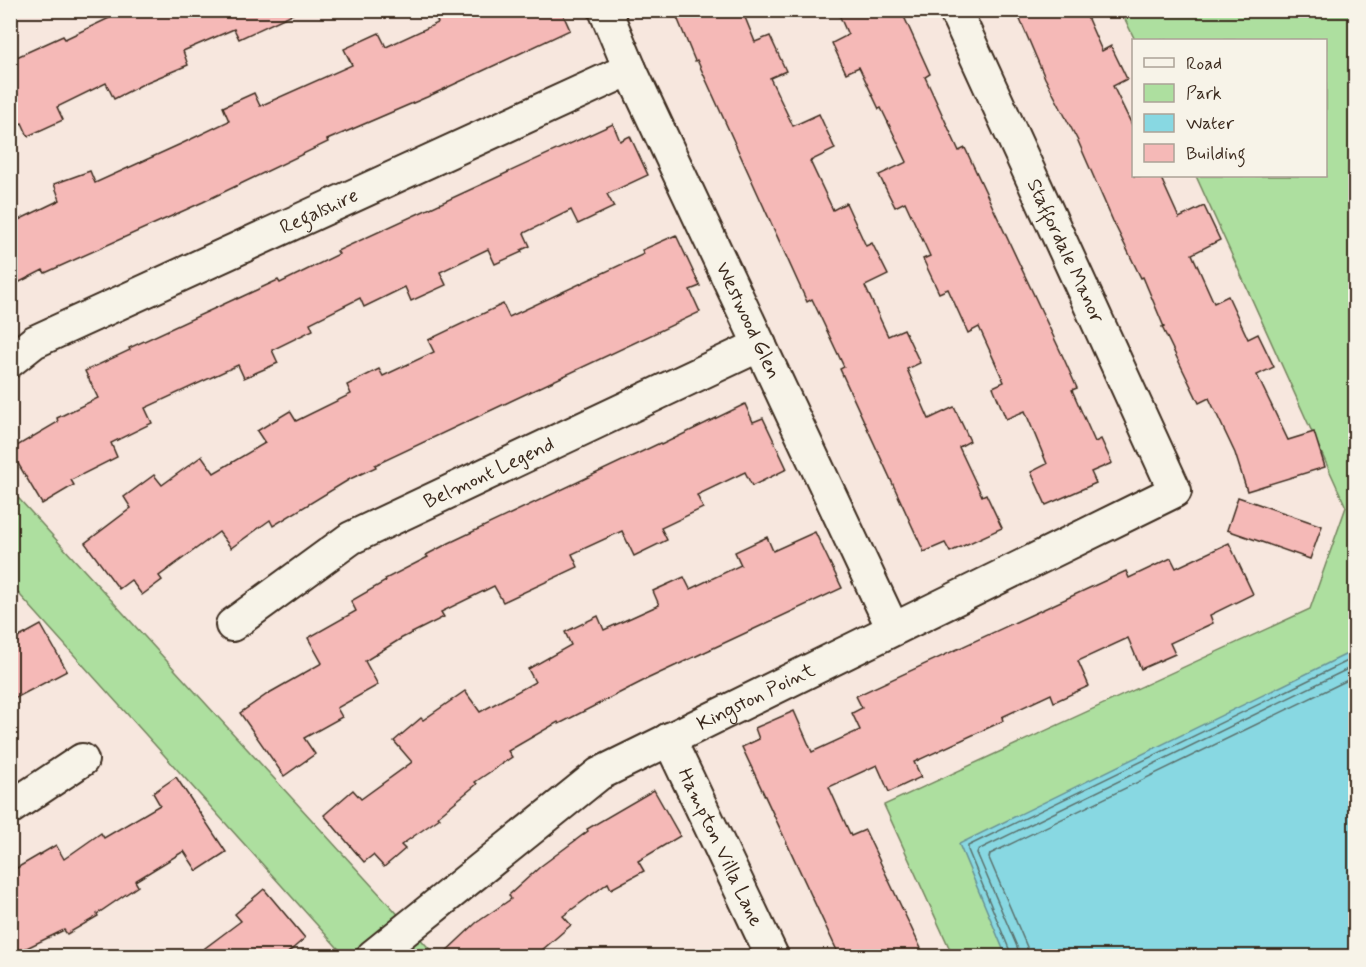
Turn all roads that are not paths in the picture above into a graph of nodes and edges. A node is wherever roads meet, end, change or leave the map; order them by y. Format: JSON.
{"nodes":[{"id":1,"x":605,"y":10,"type":"edge"},
{"id":2,"x":955,"y":10,"type":"edge"},
{"id":3,"x":630,"y":69,"type":"junction"},
{"id":4,"x":760,"y":345,"type":"junction"},
{"id":5,"x":10,"y":361,"type":"edge"},
{"id":6,"x":1175,"y":491,"type":"joint"},
{"id":7,"x":232,"y":625,"type":"dead end"},
{"id":8,"x":894,"y":629,"type":"junction"},
{"id":9,"x":669,"y":739,"type":"junction"},
{"id":10,"x":82,"y":760,"type":"dead end"},
{"id":11,"x":10,"y":808,"type":"edge"},
{"id":12,"x":373,"y":957,"type":"edge"},
{"id":13,"x":772,"y":957,"type":"edge"}],
"edges":[{"from":1,"to":3,"type":"street","name":"Westwood Glen"},
{"from":2,"to":6,"type":"street","name":"Staffordale Manor"},
{"from":3,"to":4,"type":"street","name":"Westwood Glen"},
{"from":3,"to":5,"type":"street","name":"Regalshire"},
{"from":4,"to":7,"type":"street","name":"Belmont Legend"},
{"from":4,"to":8,"type":"street","name":"Westwood Glen"},
{"from":6,"to":8,"type":"street","name":"Kingston Point"},
{"from":8,"to":9,"type":"street","name":"Kingston Point"},
{"from":9,"to":12,"type":"street","name":"Kingston Point"},
{"from":9,"to":13,"type":"street","name":"Hampton Villa Lane"},
{"from":10,"to":11,"type":"street"}]}
